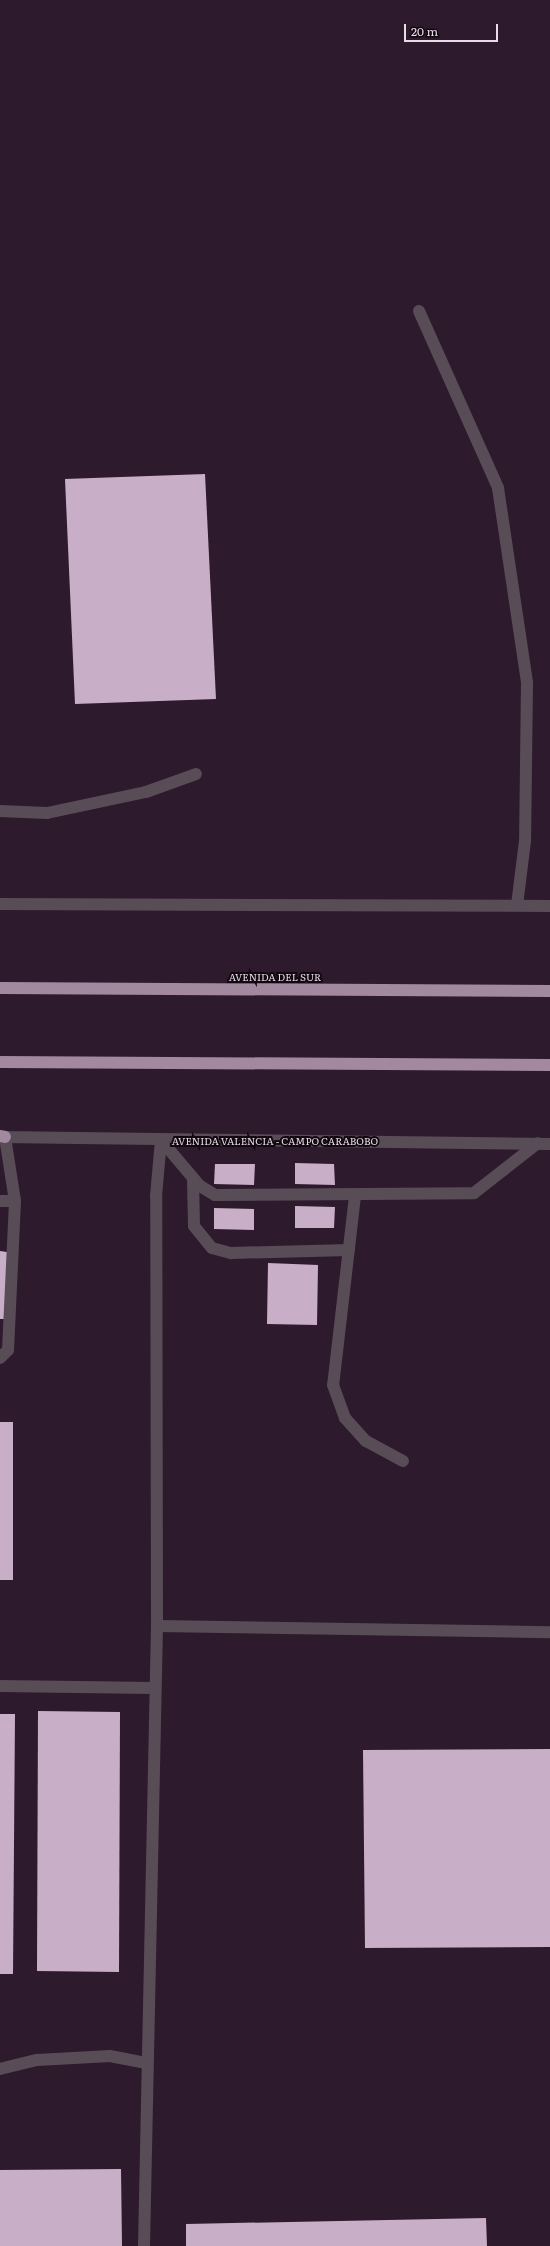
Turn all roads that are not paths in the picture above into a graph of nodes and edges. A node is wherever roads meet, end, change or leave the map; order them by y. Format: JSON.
{"nodes":[{"id":1,"x":419,"y":311,"type":"dead end"},
{"id":2,"x":196,"y":774,"type":"dead end"},
{"id":3,"x":0,"y":811,"type":"edge"},
{"id":4,"x":0,"y":904,"type":"edge"},
{"id":5,"x":517,"y":905,"type":"junction"},
{"id":6,"x":550,"y":906,"type":"edge"},
{"id":7,"x":0,"y":988,"type":"edge"},
{"id":8,"x":550,"y":990,"type":"edge"},
{"id":9,"x":0,"y":1062,"type":"edge"},
{"id":10,"x":550,"y":1065,"type":"edge"},
{"id":11,"x":2,"y":1137,"type":"edge"},
{"id":12,"x":161,"y":1140,"type":"junction"},
{"id":13,"x":544,"y":1144,"type":"edge"},
{"id":14,"x":193,"y":1178,"type":"junction"},
{"id":15,"x":355,"y":1196,"type":"junction"},
{"id":16,"x":0,"y":1201,"type":"edge"},
{"id":17,"x":15,"y":1201,"type":"junction"},
{"id":18,"x":349,"y":1250,"type":"junction"},
{"id":19,"x":0,"y":1358,"type":"edge"},
{"id":20,"x":403,"y":1461,"type":"dead end"},
{"id":21,"x":157,"y":1626,"type":"junction"},
{"id":22,"x":550,"y":1632,"type":"edge"},
{"id":23,"x":0,"y":1686,"type":"edge"},
{"id":24,"x":155,"y":1688,"type":"junction"},
{"id":25,"x":145,"y":2063,"type":"junction"},
{"id":26,"x":0,"y":2069,"type":"edge"},
{"id":27,"x":144,"y":2246,"type":"edge"}],
"edges":[{"from":1,"to":5,"type":"street"},
{"from":2,"to":3,"type":"street"},
{"from":4,"to":5,"type":"street"},
{"from":5,"to":6,"type":"street"},
{"from":7,"to":8,"type":"highway","name":"AVENIDA DEL SUR"},
{"from":9,"to":10,"type":"highway"},
{"from":11,"to":12,"type":"street","name":"AVENIDA VALENCIA - CAMPO CARABOBO"},
{"from":11,"to":17,"type":"street"},
{"from":12,"to":13,"type":"street","name":"AVENIDA VALENCIA - CAMPO CARABOBO"},
{"from":12,"to":14,"type":"street"},
{"from":12,"to":21,"type":"street"},
{"from":13,"to":15,"type":"street"},
{"from":14,"to":15,"type":"street"},
{"from":14,"to":18,"type":"street"},
{"from":15,"to":18,"type":"street"},
{"from":16,"to":17,"type":"street"},
{"from":17,"to":19,"type":"street"},
{"from":18,"to":20,"type":"street"},
{"from":21,"to":22,"type":"street"},
{"from":21,"to":24,"type":"street"},
{"from":23,"to":24,"type":"street"},
{"from":24,"to":25,"type":"street"},
{"from":25,"to":26,"type":"street"},
{"from":25,"to":27,"type":"street"}]}
